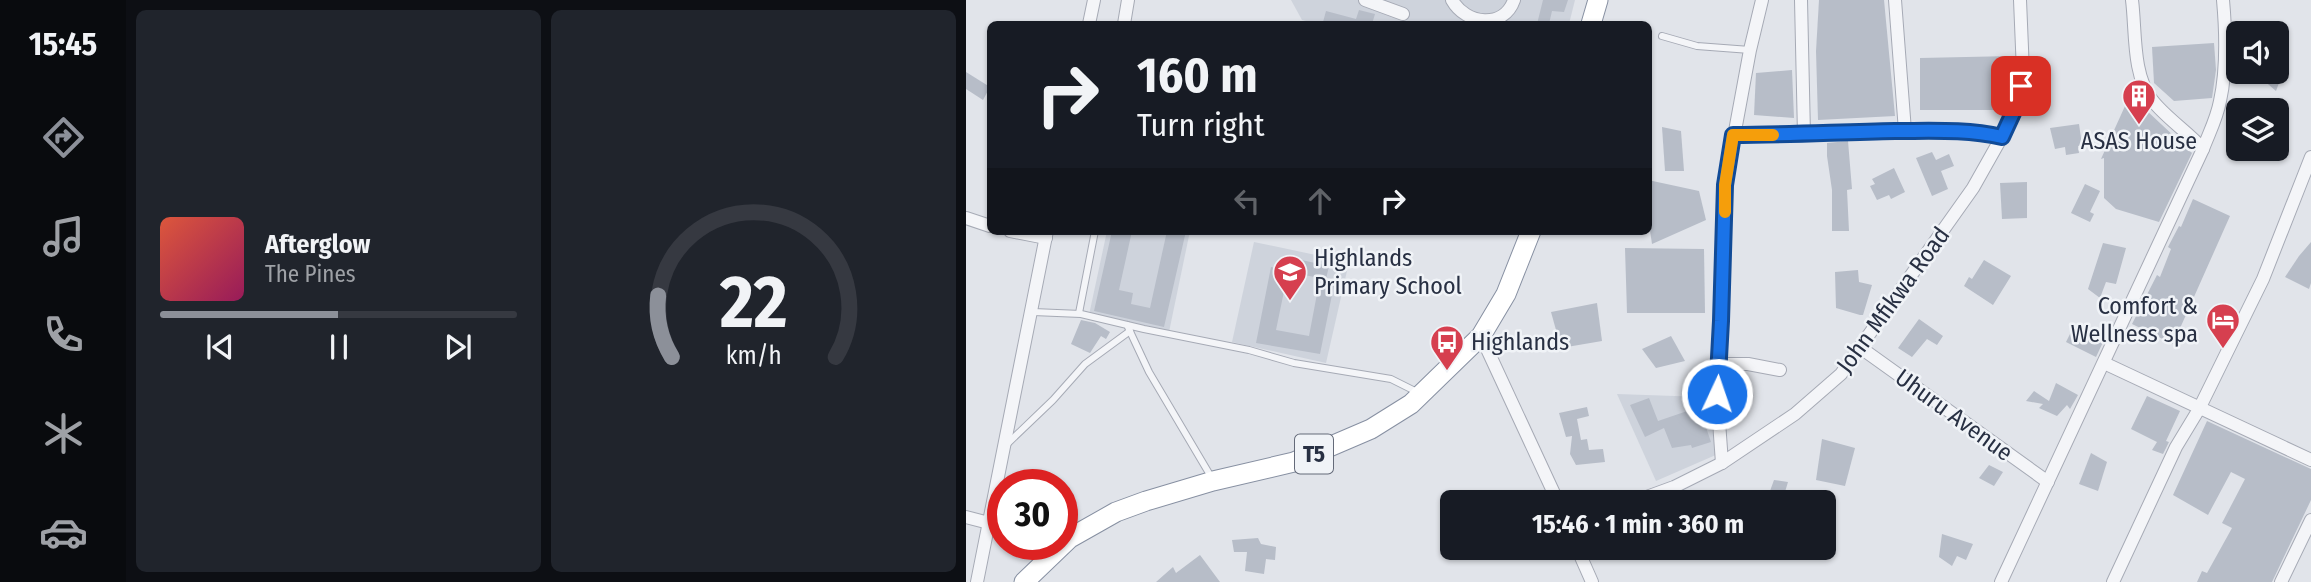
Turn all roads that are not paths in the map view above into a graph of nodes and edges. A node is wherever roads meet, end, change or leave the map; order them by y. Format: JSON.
{"nodes":[{"id":1,"x":1094,"y":0,"type":"edge"},
{"id":2,"x":1128,"y":0,"type":"edge"},
{"id":3,"x":1367,"y":0,"type":"edge"},
{"id":4,"x":1452,"y":0,"type":"edge"},
{"id":5,"x":1514,"y":0,"type":"edge"},
{"id":6,"x":1598,"y":0,"type":"edge"},
{"id":7,"x":1762,"y":0,"type":"edge"},
{"id":8,"x":1801,"y":0,"type":"edge"},
{"id":9,"x":1895,"y":0,"type":"edge"},
{"id":10,"x":2020,"y":0,"type":"edge"},
{"id":11,"x":2132,"y":0,"type":"edge"},
{"id":12,"x":2223,"y":0,"type":"edge"},
{"id":13,"x":1403,"y":13,"type":"dead end"},
{"id":14,"x":1090,"y":21,"type":"edge"},
{"id":15,"x":1124,"y":21,"type":"edge"},
{"id":16,"x":1592,"y":21,"type":"edge"},
{"id":17,"x":1662,"y":36,"type":"dead end"},
{"id":18,"x":1749,"y":50,"type":"junction"},
{"id":19,"x":1905,"y":131,"type":"junction"},
{"id":20,"x":1733,"y":135,"type":"junction"},
{"id":21,"x":1804,"y":135,"type":"junction"},
{"id":22,"x":2002,"y":137,"type":"junction"},
{"id":23,"x":2203,"y":149,"type":"junction"},
{"id":24,"x":2311,"y":157,"type":"edge"},
{"id":25,"x":966,"y":218,"type":"edge"},
{"id":26,"x":987,"y":225,"type":"edge"},
{"id":27,"x":1046,"y":235,"type":"edge"},
{"id":28,"x":1094,"y":235,"type":"edge"},
{"id":29,"x":1529,"y":235,"type":"edge"},
{"id":30,"x":1033,"y":312,"type":"junction"},
{"id":31,"x":1079,"y":313,"type":"junction"},
{"id":32,"x":1128,"y":328,"type":"junction"},
{"id":33,"x":1481,"y":336,"type":"junction"},
{"id":34,"x":1861,"y":348,"type":"junction"},
{"id":35,"x":2104,"y":363,"type":"junction"},
{"id":36,"x":1718,"y":364,"type":"junction"},
{"id":37,"x":1780,"y":370,"type":"dead end"},
{"id":38,"x":1422,"y":395,"type":"junction"},
{"id":39,"x":2199,"y":409,"type":"junction"},
{"id":40,"x":1004,"y":447,"type":"junction"},
{"id":41,"x":2311,"y":460,"type":"edge"},
{"id":42,"x":1722,"y":463,"type":"junction"},
{"id":43,"x":1000,"y":469,"type":"edge"},
{"id":44,"x":1213,"y":481,"type":"junction"},
{"id":45,"x":2048,"y":482,"type":"junction"},
{"id":46,"x":1552,"y":490,"type":"edge"},
{"id":47,"x":1668,"y":490,"type":"edge"},
{"id":48,"x":966,"y":517,"type":"edge"},
{"id":49,"x":2311,"y":520,"type":"edge"},
{"id":50,"x":987,"y":522,"type":"edge"},
{"id":51,"x":987,"y":533,"type":"edge"},
{"id":52,"x":1582,"y":560,"type":"edge"},
{"id":53,"x":977,"y":582,"type":"edge"},
{"id":54,"x":1024,"y":582,"type":"edge"},
{"id":55,"x":1592,"y":582,"type":"edge"},
{"id":56,"x":2001,"y":582,"type":"edge"},
{"id":57,"x":2113,"y":582,"type":"edge"},
{"id":58,"x":2281,"y":582,"type":"edge"}],
"edges":[{"from":1,"to":14,"type":"street"},
{"from":2,"to":15,"type":"street"},
{"from":3,"to":13,"type":"street"},
{"from":4,"to":5,"type":"street"},
{"from":6,"to":16,"type":"highway"},
{"from":7,"to":18,"type":"street"},
{"from":8,"to":21,"type":"street"},
{"from":9,"to":19,"type":"street"},
{"from":10,"to":22,"type":"street","name":"John Mfikwa Road"},
{"from":11,"to":23,"type":"street"},
{"from":12,"to":23,"type":"street"},
{"from":17,"to":18,"type":"lane"},
{"from":18,"to":20,"type":"street"},
{"from":19,"to":21,"type":"street"},
{"from":19,"to":22,"type":"street"},
{"from":20,"to":21,"type":"street"},
{"from":20,"to":36,"type":"street"},
{"from":22,"to":34,"type":"street","name":"John Mfikwa Road"},
{"from":23,"to":35,"type":"street"},
{"from":24,"to":39,"type":"street"},
{"from":25,"to":26,"type":"street"},
{"from":27,"to":30,"type":"street"},
{"from":28,"to":31,"type":"lane"},
{"from":29,"to":33,"type":"highway","number":"T5"},
{"from":30,"to":31,"type":"lane"},
{"from":30,"to":40,"type":"street"},
{"from":31,"to":32,"type":"lane"},
{"from":32,"to":38,"type":"lane"},
{"from":32,"to":40,"type":"lane"},
{"from":32,"to":44,"type":"lane"},
{"from":33,"to":38,"type":"highway","number":"T5"},
{"from":33,"to":46,"type":"street"},
{"from":34,"to":42,"type":"street","name":"John Mfikwa Road"},
{"from":34,"to":45,"type":"street","name":"Uhuru Avenue"},
{"from":35,"to":39,"type":"street"},
{"from":35,"to":45,"type":"street"},
{"from":36,"to":37,"type":"street"},
{"from":36,"to":42,"type":"street"},
{"from":38,"to":44,"type":"highway","number":"T5"},
{"from":39,"to":41,"type":"street"},
{"from":39,"to":57,"type":"street"},
{"from":40,"to":43,"type":"street"},
{"from":42,"to":47,"type":"street","name":"John Mfikwa Road"},
{"from":44,"to":54,"type":"highway","number":"T5"},
{"from":45,"to":56,"type":"street"},
{"from":48,"to":50,"type":"street"},
{"from":49,"to":58,"type":"street"},
{"from":51,"to":53,"type":"street"},
{"from":52,"to":55,"type":"street"}]}
